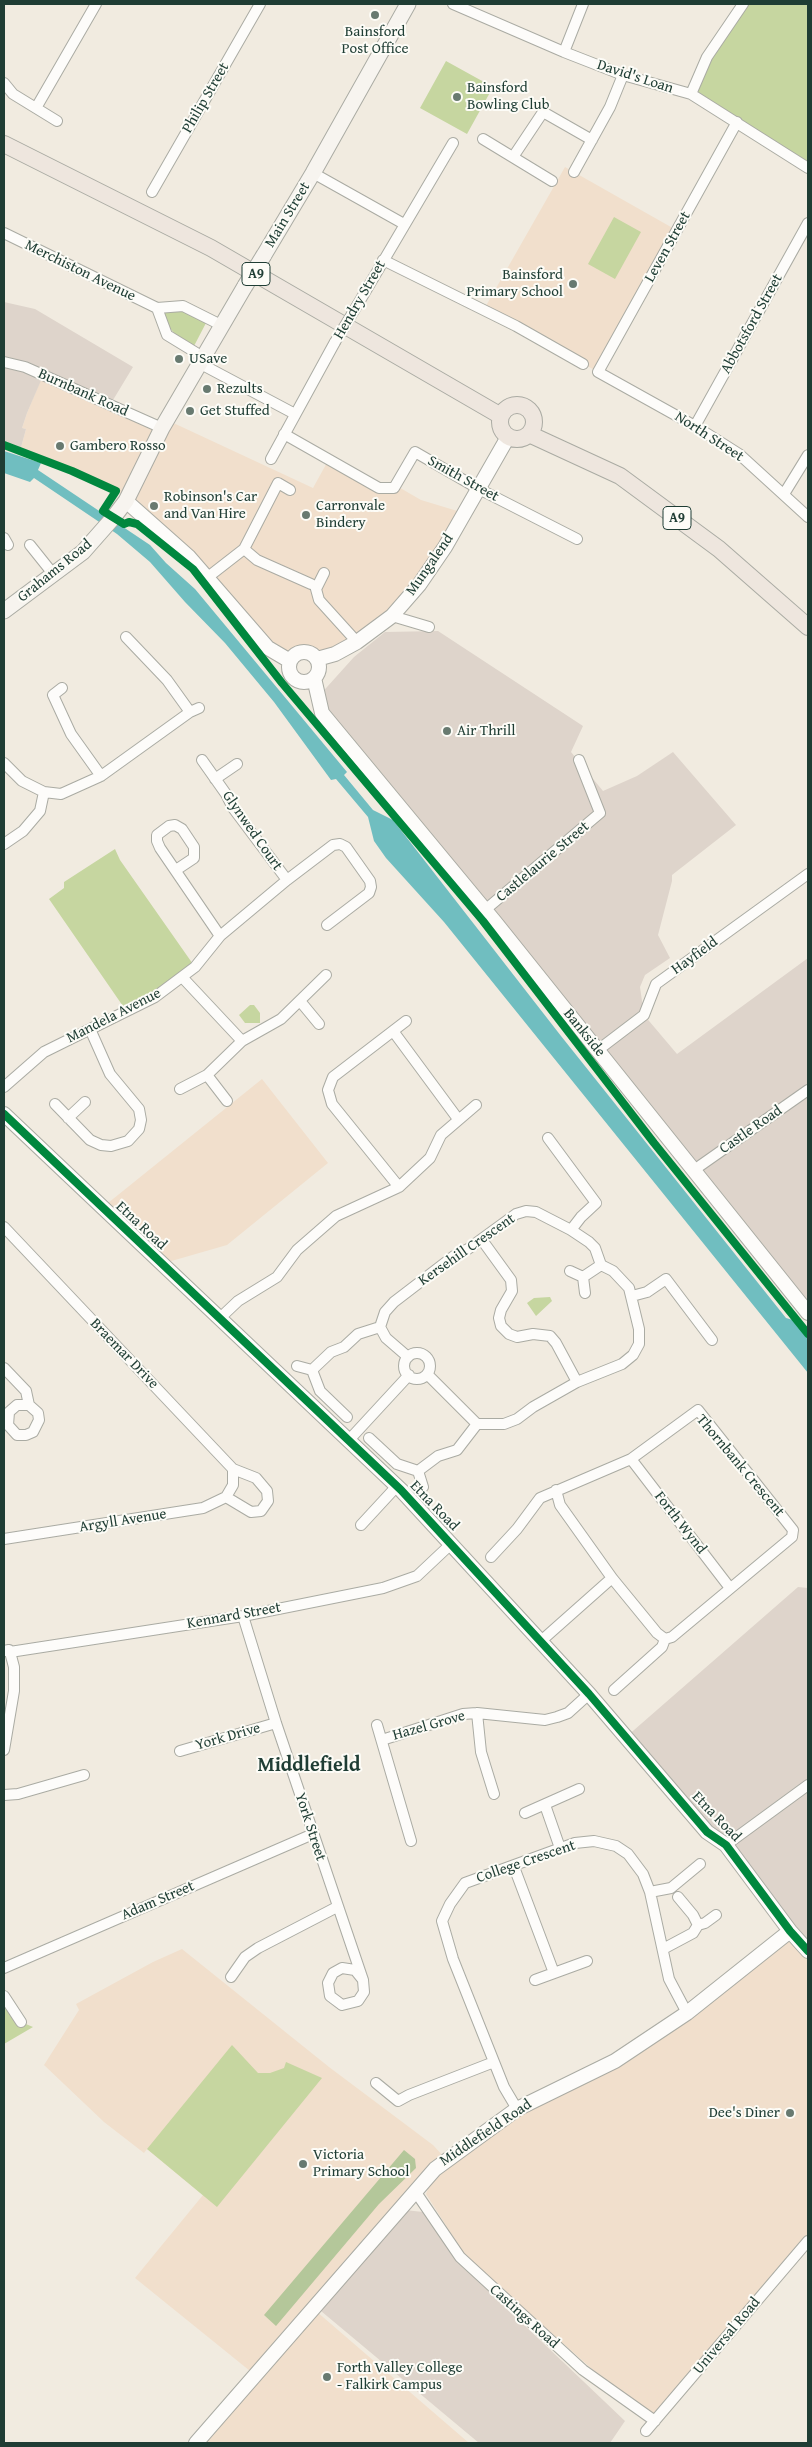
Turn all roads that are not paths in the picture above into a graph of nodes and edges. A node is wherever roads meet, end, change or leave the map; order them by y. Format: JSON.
{"nodes":[{"id":1,"x":96,"y":4,"type":"edge"},
{"id":2,"x":260,"y":4,"type":"edge"},
{"id":3,"x":408,"y":4,"type":"edge"},
{"id":4,"x":453,"y":4,"type":"edge"},
{"id":5,"x":583,"y":4,"type":"edge"},
{"id":6,"x":743,"y":4,"type":"edge"},
{"id":7,"x":564,"y":52,"type":"junction"},
{"id":8,"x":623,"y":75,"type":"junction"},
{"id":9,"x":4,"y":83,"type":"edge"},
{"id":10,"x":691,"y":94,"type":"junction"},
{"id":11,"x":36,"y":108,"type":"junction"},
{"id":12,"x":57,"y":121,"type":"dead end"},
{"id":13,"x":738,"y":122,"type":"junction"},
{"id":14,"x":483,"y":139,"type":"dead end"},
{"id":15,"x":592,"y":140,"type":"junction"},
{"id":16,"x":453,"y":143,"type":"dead end"},
{"id":17,"x":4,"y":144,"type":"edge"},
{"id":18,"x":512,"y":157,"type":"junction"},
{"id":19,"x":808,"y":168,"type":"edge"},
{"id":20,"x":574,"y":172,"type":"dead end"},
{"id":21,"x":313,"y":173,"type":"junction"},
{"id":22,"x":552,"y":181,"type":"dead end"},
{"id":23,"x":152,"y":192,"type":"dead end"},
{"id":24,"x":808,"y":223,"type":"edge"},
{"id":25,"x":404,"y":224,"type":"junction"},
{"id":26,"x":4,"y":233,"type":"edge"},
{"id":27,"x":383,"y":260,"type":"junction"},
{"id":28,"x":157,"y":308,"type":"junction"},
{"id":29,"x":221,"y":325,"type":"junction"},
{"id":30,"x":201,"y":360,"type":"junction"},
{"id":31,"x":4,"y":362,"type":"edge"},
{"id":32,"x":583,"y":364,"type":"dead end"},
{"id":33,"x":598,"y":372,"type":"joint"},
{"id":34,"x":296,"y":414,"type":"junction"},
{"id":35,"x":501,"y":416,"type":"junction"},
{"id":36,"x":695,"y":426,"type":"junction"},
{"id":37,"x":162,"y":428,"type":"junction"},
{"id":38,"x":284,"y":434,"type":"junction"},
{"id":39,"x":529,"y":434,"type":"junction"},
{"id":40,"x":508,"y":437,"type":"junction"},
{"id":41,"x":808,"y":455,"type":"edge"},
{"id":42,"x":271,"y":460,"type":"dead end"},
{"id":43,"x":479,"y":489,"type":"junction"},
{"id":44,"x":290,"y":490,"type":"dead end"},
{"id":45,"x":784,"y":494,"type":"junction"},
{"id":46,"x":126,"y":501,"type":"junction"},
{"id":47,"x":808,"y":517,"type":"edge"},
{"id":48,"x":109,"y":524,"type":"joint"},
{"id":49,"x":577,"y":539,"type":"dead end"},
{"id":50,"x":30,"y":545,"type":"dead end"},
{"id":51,"x":244,"y":549,"type":"junction"},
{"id":52,"x":324,"y":573,"type":"dead end"},
{"id":53,"x":54,"y":575,"type":"junction"},
{"id":54,"x":208,"y":577,"type":"junction"},
{"id":55,"x":311,"y":584,"type":"dead end"},
{"id":56,"x":4,"y":611,"type":"edge"},
{"id":57,"x":392,"y":616,"type":"junction"},
{"id":58,"x":429,"y":627,"type":"dead end"},
{"id":59,"x":808,"y":627,"type":"edge"},
{"id":60,"x":126,"y":637,"type":"dead end"},
{"id":61,"x":357,"y":642,"type":"junction"},
{"id":62,"x":317,"y":659,"type":"junction"},
{"id":63,"x":290,"y":661,"type":"junction"},
{"id":64,"x":314,"y":678,"type":"junction"},
{"id":65,"x":62,"y":688,"type":"dead end"},
{"id":66,"x":202,"y":760,"type":"dead end"},
{"id":67,"x":579,"y":760,"type":"dead end"},
{"id":68,"x":4,"y":763,"type":"edge"},
{"id":69,"x":237,"y":764,"type":"dead end"},
{"id":70,"x":101,"y":776,"type":"junction"},
{"id":71,"x":215,"y":779,"type":"junction"},
{"id":72,"x":44,"y":792,"type":"junction"},
{"id":73,"x":4,"y":844,"type":"edge"},
{"id":74,"x":176,"y":870,"type":"dead end"},
{"id":75,"x":808,"y":874,"type":"edge"},
{"id":76,"x":287,"y":880,"type":"junction"},
{"id":77,"x":486,"y":910,"type":"junction"},
{"id":78,"x":327,"y":925,"type":"dead end"},
{"id":79,"x":220,"y":936,"type":"junction"},
{"id":80,"x":326,"y":975,"type":"dead end"},
{"id":81,"x":182,"y":977,"type":"junction"},
{"id":82,"x":300,"y":1000,"type":"junction"},
{"id":83,"x":406,"y":1021,"type":"dead end"},
{"id":84,"x":319,"y":1024,"type":"dead end"},
{"id":85,"x":90,"y":1029,"type":"junction"},
{"id":86,"x":393,"y":1031,"type":"junction"},
{"id":87,"x":242,"y":1041,"type":"junction"},
{"id":88,"x":598,"y":1050,"type":"junction"},
{"id":89,"x":206,"y":1075,"type":"junction"},
{"id":90,"x":4,"y":1087,"type":"edge"},
{"id":91,"x":180,"y":1089,"type":"dead end"},
{"id":92,"x":808,"y":1090,"type":"edge"},
{"id":93,"x":227,"y":1101,"type":"dead end"},
{"id":94,"x":85,"y":1102,"type":"dead end"},
{"id":95,"x":55,"y":1104,"type":"dead end"},
{"id":96,"x":476,"y":1105,"type":"dead end"},
{"id":97,"x":4,"y":1114,"type":"edge"},
{"id":98,"x":68,"y":1118,"type":"junction"},
{"id":99,"x":458,"y":1120,"type":"junction"},
{"id":100,"x":548,"y":1138,"type":"dead end"},
{"id":101,"x":694,"y":1170,"type":"junction"},
{"id":102,"x":399,"y":1188,"type":"junction"},
{"id":103,"x":4,"y":1228,"type":"edge"},
{"id":104,"x":571,"y":1230,"type":"junction"},
{"id":105,"x":482,"y":1240,"type":"junction"},
{"id":106,"x":601,"y":1265,"type":"junction"},
{"id":107,"x":570,"y":1271,"type":"dead end"},
{"id":108,"x":583,"y":1277,"type":"junction"},
{"id":109,"x":585,"y":1293,"type":"dead end"},
{"id":110,"x":632,"y":1296,"type":"junction"},
{"id":111,"x":808,"y":1313,"type":"edge"},
{"id":112,"x":219,"y":1319,"type":"junction"},
{"id":113,"x":380,"y":1327,"type":"junction"},
{"id":114,"x":712,"y":1340,"type":"dead end"},
{"id":115,"x":408,"y":1357,"type":"junction"},
{"id":116,"x":297,"y":1366,"type":"dead end"},
{"id":117,"x":4,"y":1368,"type":"edge"},
{"id":118,"x":312,"y":1370,"type":"junction"},
{"id":119,"x":427,"y":1374,"type":"junction"},
{"id":120,"x":408,"y":1375,"type":"junction"},
{"id":121,"x":577,"y":1382,"type":"junction"},
{"id":122,"x":29,"y":1405,"type":"dead end"},
{"id":123,"x":347,"y":1417,"type":"dead end"},
{"id":124,"x":476,"y":1424,"type":"junction"},
{"id":125,"x":370,"y":1438,"type":"dead end"},
{"id":126,"x":349,"y":1440,"type":"junction"},
{"id":127,"x":631,"y":1459,"type":"junction"},
{"id":128,"x":233,"y":1469,"type":"junction"},
{"id":129,"x":418,"y":1471,"type":"junction"},
{"id":130,"x":397,"y":1486,"type":"junction"},
{"id":131,"x":423,"y":1487,"type":"dead end"},
{"id":132,"x":556,"y":1490,"type":"junction"},
{"id":133,"x":226,"y":1497,"type":"junction"},
{"id":134,"x":361,"y":1526,"type":"dead end"},
{"id":135,"x":4,"y":1540,"type":"edge"},
{"id":136,"x":451,"y":1544,"type":"junction"},
{"id":137,"x":491,"y":1557,"type":"dead end"},
{"id":138,"x":612,"y":1578,"type":"junction"},
{"id":139,"x":730,"y":1588,"type":"junction"},
{"id":140,"x":243,"y":1616,"type":"junction"},
{"id":141,"x":665,"y":1639,"type":"junction"},
{"id":142,"x":541,"y":1641,"type":"junction"},
{"id":143,"x":7,"y":1648,"type":"edge"},
{"id":144,"x":614,"y":1690,"type":"dead end"},
{"id":145,"x":589,"y":1694,"type":"junction"},
{"id":146,"x":477,"y":1713,"type":"junction"},
{"id":147,"x":276,"y":1723,"type":"junction"},
{"id":148,"x":377,"y":1725,"type":"dead end"},
{"id":149,"x":382,"y":1740,"type":"junction"},
{"id":150,"x":4,"y":1750,"type":"edge"},
{"id":151,"x":180,"y":1751,"type":"dead end"},
{"id":152,"x":84,"y":1775,"type":"dead end"},
{"id":153,"x":808,"y":1785,"type":"edge"},
{"id":154,"x":579,"y":1789,"type":"dead end"},
{"id":155,"x":494,"y":1794,"type":"dead end"},
{"id":156,"x":4,"y":1795,"type":"edge"},
{"id":157,"x":545,"y":1805,"type":"junction"},
{"id":158,"x":525,"y":1813,"type":"dead end"},
{"id":159,"x":313,"y":1834,"type":"junction"},
{"id":160,"x":411,"y":1841,"type":"dead end"},
{"id":161,"x":726,"y":1845,"type":"junction"},
{"id":162,"x":560,"y":1848,"type":"junction"},
{"id":163,"x":700,"y":1864,"type":"dead end"},
{"id":164,"x":514,"y":1867,"type":"junction"},
{"id":165,"x":650,"y":1892,"type":"junction"},
{"id":166,"x":678,"y":1897,"type":"dead end"},
{"id":167,"x":337,"y":1906,"type":"junction"},
{"id":168,"x":716,"y":1915,"type":"dead end"},
{"id":169,"x":698,"y":1925,"type":"junction"},
{"id":170,"x":790,"y":1931,"type":"junction"},
{"id":171,"x":662,"y":1949,"type":"junction"},
{"id":172,"x":808,"y":1951,"type":"edge"},
{"id":173,"x":587,"y":1960,"type":"dead end"},
{"id":174,"x":4,"y":1968,"type":"edge"},
{"id":175,"x":554,"y":1973,"type":"junction"},
{"id":176,"x":231,"y":1976,"type":"dead end"},
{"id":177,"x":364,"y":1980,"type":"dead end"},
{"id":178,"x":535,"y":1980,"type":"dead end"},
{"id":179,"x":4,"y":1996,"type":"edge"},
{"id":180,"x":688,"y":2013,"type":"junction"},
{"id":181,"x":21,"y":2022,"type":"dead end"},
{"id":182,"x":494,"y":2062,"type":"junction"},
{"id":183,"x":376,"y":2083,"type":"dead end"},
{"id":184,"x":517,"y":2109,"type":"junction"},
{"id":185,"x":415,"y":2191,"type":"junction"},
{"id":186,"x":808,"y":2240,"type":"edge"},
{"id":187,"x":654,"y":2422,"type":"junction"},
{"id":188,"x":646,"y":2431,"type":"dead end"},
{"id":189,"x":196,"y":2443,"type":"edge"}],
"edges":[{"from":1,"to":11,"type":"street"},
{"from":2,"to":23,"type":"street","name":"Philip Street"},
{"from":3,"to":21,"type":"main road","name":"Main Street"},
{"from":4,"to":7,"type":"street","name":"David's Loan"},
{"from":5,"to":7,"type":"street"},
{"from":6,"to":10,"type":"street"},
{"from":7,"to":8,"type":"street","name":"David's Loan"},
{"from":8,"to":10,"type":"street","name":"David's Loan"},
{"from":8,"to":15,"type":"street"},
{"from":9,"to":11,"type":"street"},
{"from":10,"to":13,"type":"street","name":"David's Loan"},
{"from":11,"to":12,"type":"street"},
{"from":13,"to":19,"type":"street","name":"David's Loan"},
{"from":13,"to":33,"type":"street","name":"Leven Street"},
{"from":14,"to":18,"type":"street"},
{"from":15,"to":18,"type":"street"},
{"from":15,"to":20,"type":"street"},
{"from":16,"to":25,"type":"street","name":"Hendry Street"},
{"from":17,"to":35,"type":"main road","number":"A9"},
{"from":18,"to":22,"type":"street"},
{"from":21,"to":25,"type":"street"},
{"from":21,"to":29,"type":"main road","name":"Main Street","bridge":true},
{"from":24,"to":36,"type":"street","name":"Abbotsford Street"},
{"from":25,"to":27,"type":"street","name":"Hendry Street"},
{"from":26,"to":28,"type":"street","name":"Merchiston Avenue"},
{"from":27,"to":32,"type":"street"},
{"from":27,"to":34,"type":"street","name":"Hendry Street","bridge":true},
{"from":28,"to":29,"type":"street"},
{"from":28,"to":30,"type":"street"},
{"from":29,"to":30,"type":"main road","name":"Main Street"},
{"from":30,"to":34,"type":"street"},
{"from":30,"to":37,"type":"main road","name":"Main Street"},
{"from":31,"to":37,"type":"street","name":"Burnbank Road"},
{"from":33,"to":36,"type":"street","name":"North Street"},
{"from":34,"to":38,"type":"street","name":"Hendry Street"},
{"from":35,"to":39,"type":"main road"},
{"from":35,"to":40,"type":"main road"},
{"from":36,"to":45,"type":"street","name":"North Street"},
{"from":37,"to":46,"type":"main road","name":"Main Street"},
{"from":38,"to":42,"type":"street","name":"Hendry Street"},
{"from":38,"to":43,"type":"street","name":"Smith Street"},
{"from":39,"to":40,"type":"main road"},
{"from":39,"to":59,"type":"main road","number":"A9"},
{"from":40,"to":43,"type":"street","name":"Mungalend"},
{"from":41,"to":45,"type":"street"},
{"from":43,"to":49,"type":"street","name":"Smith Street"},
{"from":43,"to":57,"type":"street","name":"Mungalend"},
{"from":44,"to":51,"type":"street"},
{"from":45,"to":47,"type":"street","name":"North Street"},
{"from":46,"to":48,"type":"main road","name":"Main Street"},
{"from":46,"to":54,"type":"street"},
{"from":48,"to":53,"type":"main road","name":"Grahams Road"},
{"from":50,"to":53,"type":"street"},
{"from":51,"to":54,"type":"street"},
{"from":51,"to":55,"type":"street"},
{"from":52,"to":61,"type":"street"},
{"from":53,"to":56,"type":"main road","name":"Grahams Road"},
{"from":54,"to":63,"type":"street"},
{"from":57,"to":58,"type":"street"},
{"from":57,"to":61,"type":"street","name":"Mungalend"},
{"from":60,"to":70,"type":"street"},
{"from":61,"to":62,"type":"street","name":"Mungalend"},
{"from":62,"to":63,"type":"street"},
{"from":62,"to":64,"type":"street"},
{"from":63,"to":64,"type":"street"},
{"from":64,"to":77,"type":"street","name":"Bankside"},
{"from":65,"to":70,"type":"street"},
{"from":66,"to":71,"type":"street","name":"Glynwed Court"},
{"from":67,"to":77,"type":"street","name":"Castlelaurie Street"},
{"from":68,"to":72,"type":"street"},
{"from":69,"to":71,"type":"street"},
{"from":70,"to":72,"type":"street"},
{"from":71,"to":76,"type":"street","name":"Glynwed Court"},
{"from":72,"to":73,"type":"street"},
{"from":74,"to":79,"type":"street"},
{"from":75,"to":88,"type":"street","name":"Hayfield"},
{"from":76,"to":78,"type":"street","name":"Glynwed Court"},
{"from":76,"to":79,"type":"street","name":"Mandela Avenue"},
{"from":77,"to":88,"type":"street","name":"Bankside"},
{"from":79,"to":81,"type":"street","name":"Mandela Avenue"},
{"from":80,"to":82,"type":"street"},
{"from":81,"to":85,"type":"street","name":"Mandela Avenue"},
{"from":81,"to":87,"type":"street"},
{"from":82,"to":84,"type":"street"},
{"from":82,"to":87,"type":"street"},
{"from":83,"to":86,"type":"street"},
{"from":85,"to":90,"type":"street","name":"Mandela Avenue"},
{"from":85,"to":98,"type":"street"},
{"from":86,"to":99,"type":"street"},
{"from":86,"to":102,"type":"street"},
{"from":87,"to":89,"type":"street"},
{"from":88,"to":101,"type":"street","name":"Bankside"},
{"from":89,"to":91,"type":"street"},
{"from":89,"to":93,"type":"street"},
{"from":92,"to":101,"type":"street","name":"Castle Road"},
{"from":94,"to":98,"type":"street"},
{"from":95,"to":98,"type":"street"},
{"from":96,"to":99,"type":"street"},
{"from":97,"to":112,"type":"street","name":"Etna Road"},
{"from":99,"to":102,"type":"street"},
{"from":100,"to":104,"type":"street"},
{"from":101,"to":111,"type":"street","name":"Bankside"},
{"from":102,"to":112,"type":"street"},
{"from":103,"to":128,"type":"street","name":"Braemar Drive"},
{"from":104,"to":105,"type":"street","name":"Kersehill Crescent"},
{"from":104,"to":106,"type":"street","name":"Kersehill Crescent"},
{"from":105,"to":113,"type":"street","name":"Kersehill Crescent"},
{"from":105,"to":121,"type":"street"},
{"from":106,"to":108,"type":"street"},
{"from":106,"to":110,"type":"street","name":"Kersehill Crescent"},
{"from":107,"to":108,"type":"street"},
{"from":108,"to":109,"type":"street"},
{"from":110,"to":114,"type":"street"},
{"from":110,"to":121,"type":"street","name":"Kersehill Crescent"},
{"from":112,"to":126,"type":"street","name":"Etna Road"},
{"from":113,"to":115,"type":"street"},
{"from":113,"to":118,"type":"street"},
{"from":115,"to":119,"type":"street"},
{"from":115,"to":120,"type":"street"},
{"from":116,"to":118,"type":"street"},
{"from":117,"to":122,"type":"street"},
{"from":118,"to":123,"type":"street"},
{"from":119,"to":120,"type":"street"},
{"from":119,"to":124,"type":"street"},
{"from":120,"to":126,"type":"street"},
{"from":121,"to":124,"type":"street","name":"Kersehill Crescent"},
{"from":124,"to":129,"type":"street"},
{"from":125,"to":129,"type":"street"},
{"from":126,"to":130,"type":"street","name":"Etna Road"},
{"from":127,"to":132,"type":"street"},
{"from":127,"to":139,"type":"street","name":"Forth Wynd"},
{"from":127,"to":139,"type":"street","name":"Thornbank Crescent"},
{"from":128,"to":133,"type":"street"},
{"from":128,"to":133,"type":"street"},
{"from":129,"to":131,"type":"street"},
{"from":130,"to":134,"type":"street"},
{"from":130,"to":136,"type":"street","name":"Etna Road"},
{"from":132,"to":137,"type":"street"},
{"from":132,"to":138,"type":"street"},
{"from":133,"to":135,"type":"street","name":"Argyll Avenue"},
{"from":136,"to":140,"type":"street","name":"Kennard Street"},
{"from":136,"to":142,"type":"street","name":"Etna Road"},
{"from":138,"to":141,"type":"street"},
{"from":138,"to":142,"type":"street"},
{"from":139,"to":141,"type":"street"},
{"from":140,"to":143,"type":"street","name":"Kennard Street"},
{"from":140,"to":147,"type":"street","name":"York Street"},
{"from":141,"to":144,"type":"street"},
{"from":142,"to":145,"type":"street","name":"Etna Road"},
{"from":143,"to":150,"type":"street"},
{"from":145,"to":146,"type":"street","name":"Hazel Grove"},
{"from":145,"to":161,"type":"street","name":"Etna Road"},
{"from":146,"to":149,"type":"street","name":"Hazel Grove"},
{"from":146,"to":155,"type":"street"},
{"from":147,"to":151,"type":"street","name":"York Drive"},
{"from":147,"to":159,"type":"street","name":"York Street"},
{"from":148,"to":149,"type":"street","name":"Hazel Grove"},
{"from":149,"to":160,"type":"street","name":"Hazel Grove"},
{"from":152,"to":156,"type":"street"},
{"from":153,"to":161,"type":"street"},
{"from":154,"to":157,"type":"street"},
{"from":157,"to":158,"type":"street"},
{"from":157,"to":162,"type":"street"},
{"from":159,"to":167,"type":"street","name":"York Street"},
{"from":159,"to":174,"type":"street","name":"Adam Street"},
{"from":161,"to":170,"type":"street","name":"Etna Road"},
{"from":162,"to":164,"type":"street","name":"College Crescent"},
{"from":162,"to":165,"type":"street","name":"College Crescent"},
{"from":163,"to":165,"type":"street"},
{"from":164,"to":175,"type":"street"},
{"from":164,"to":182,"type":"street","name":"College Crescent"},
{"from":165,"to":171,"type":"street","name":"College Crescent"},
{"from":166,"to":169,"type":"street"},
{"from":167,"to":176,"type":"street"},
{"from":167,"to":177,"type":"street","name":"York Street"},
{"from":168,"to":169,"type":"street"},
{"from":169,"to":171,"type":"street"},
{"from":170,"to":172,"type":"street","name":"Etna Road"},
{"from":170,"to":180,"type":"street","name":"Middlefield Road"},
{"from":171,"to":180,"type":"street","name":"College Crescent"},
{"from":173,"to":175,"type":"street"},
{"from":175,"to":178,"type":"street"},
{"from":179,"to":181,"type":"street"},
{"from":180,"to":184,"type":"street","name":"Middlefield Road"},
{"from":182,"to":183,"type":"street"},
{"from":182,"to":184,"type":"street","name":"College Crescent"},
{"from":184,"to":185,"type":"street","name":"Middlefield Road"},
{"from":185,"to":187,"type":"street","name":"Castings Road"},
{"from":185,"to":189,"type":"street","name":"Middlefield Road"},
{"from":186,"to":187,"type":"street","name":"Universal Road"},
{"from":187,"to":188,"type":"street","name":"Universal Road"}]}
